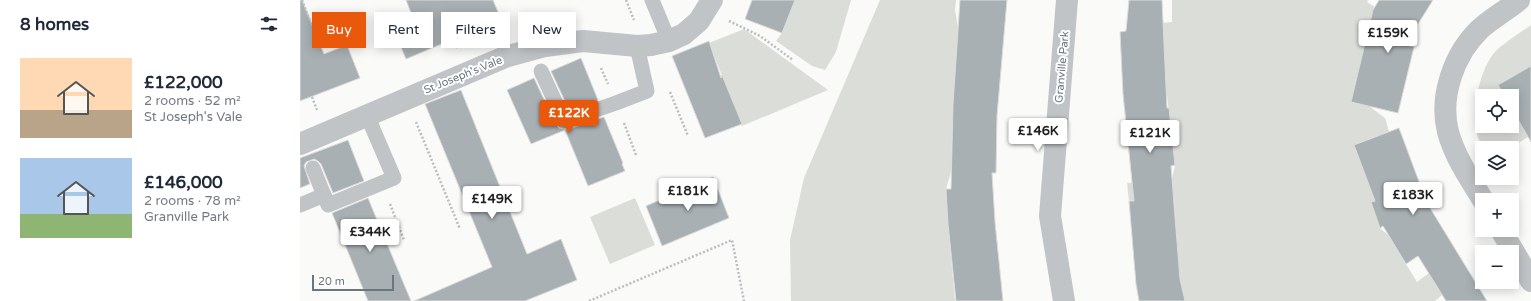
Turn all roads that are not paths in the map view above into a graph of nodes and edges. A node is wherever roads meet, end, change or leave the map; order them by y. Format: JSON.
{"nodes":[{"id":1,"x":652,"y":0,"type":"edge"},
{"id":2,"x":1067,"y":0,"type":"edge"},
{"id":3,"x":1519,"y":0,"type":"edge"},
{"id":4,"x":708,"y":6,"type":"edge"},
{"id":5,"x":669,"y":41,"type":"junction"},
{"id":6,"x":636,"y":46,"type":"junction"},
{"id":7,"x":541,"y":71,"type":"dead end"},
{"id":8,"x":367,"y":115,"type":"junction"},
{"id":9,"x":300,"y":144,"type":"edge"},
{"id":10,"x":313,"y":168,"type":"dead end"},
{"id":11,"x":1479,"y":193,"type":"edge"},
{"id":12,"x":324,"y":195,"type":"junction"},
{"id":13,"x":300,"y":205,"type":"edge"},
{"id":14,"x":1505,"y":237,"type":"edge"},
{"id":15,"x":1531,"y":281,"type":"edge"},
{"id":16,"x":1064,"y":301,"type":"edge"}],
"edges":[{"from":1,"to":5,"type":"lane"},
{"from":2,"to":16,"type":"street","name":"Granville Park"},
{"from":3,"to":11,"type":"street"},
{"from":4,"to":5,"type":"street","name":"St Joseph's Vale"},
{"from":5,"to":6,"type":"street","name":"St Joseph's Vale"},
{"from":6,"to":7,"type":"lane"},
{"from":6,"to":8,"type":"street","name":"St Joseph's Vale"},
{"from":8,"to":9,"type":"street","name":"St Joseph's Vale"},
{"from":8,"to":12,"type":"lane"},
{"from":10,"to":12,"type":"lane"},
{"from":12,"to":13,"type":"lane"},
{"from":14,"to":15,"type":"street"}]}
